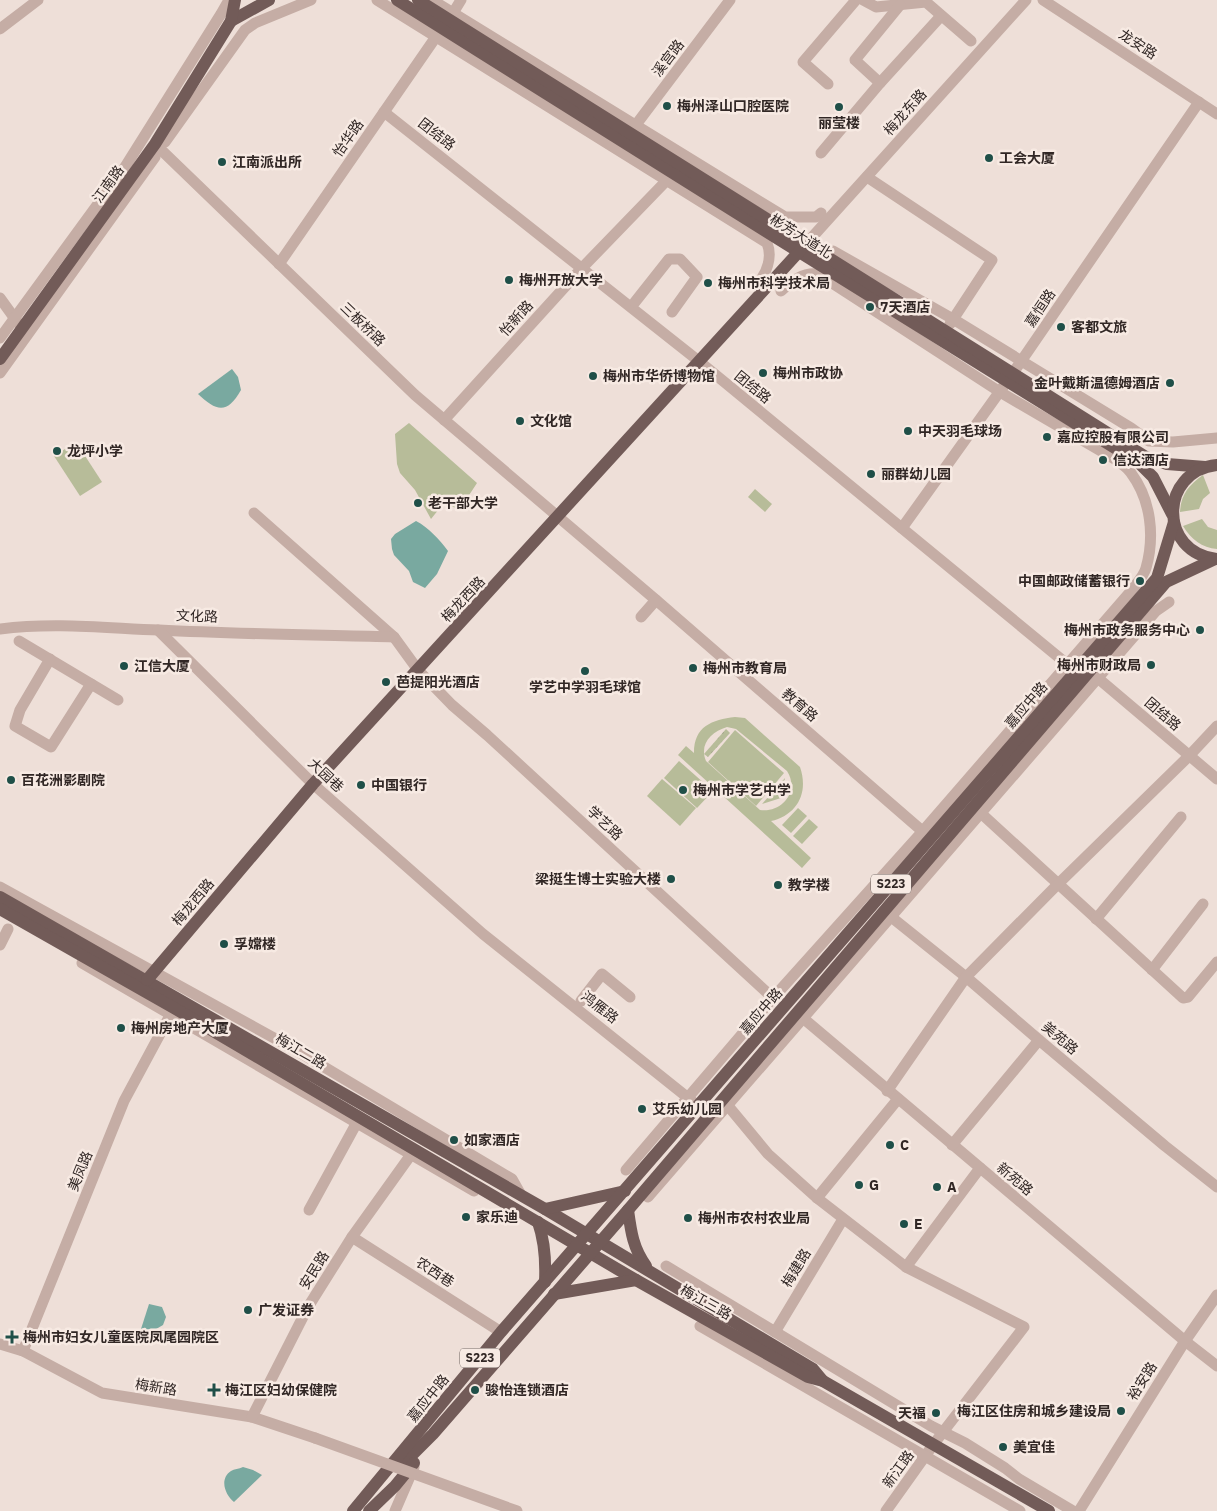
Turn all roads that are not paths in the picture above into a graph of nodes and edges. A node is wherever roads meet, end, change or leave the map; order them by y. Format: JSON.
{"nodes":[{"id":1,"x":38,"y":0,"type":"edge"},
{"id":2,"x":228,"y":0,"type":"edge"},
{"id":3,"x":235,"y":0,"type":"edge"},
{"id":4,"x":269,"y":0,"type":"edge"},
{"id":5,"x":311,"y":0,"type":"edge"},
{"id":6,"x":377,"y":0,"type":"edge"},
{"id":7,"x":397,"y":0,"type":"edge"},
{"id":8,"x":418,"y":0,"type":"edge"},
{"id":9,"x":432,"y":0,"type":"edge"},
{"id":10,"x":460,"y":0,"type":"edge"},
{"id":11,"x":730,"y":0,"type":"edge"},
{"id":12,"x":856,"y":0,"type":"edge"},
{"id":13,"x":863,"y":0,"type":"edge"},
{"id":14,"x":1026,"y":0,"type":"edge"},
{"id":15,"x":1043,"y":0,"type":"edge"},
{"id":16,"x":900,"y":5,"type":"junction"},
{"id":17,"x":941,"y":16,"type":"junction"},
{"id":18,"x":231,"y":21,"type":"junction"},
{"id":19,"x":445,"y":24,"type":"junction"},
{"id":20,"x":0,"y":29,"type":"edge"},
{"id":21,"x":971,"y":42,"type":"dead end"},
{"id":22,"x":880,"y":83,"type":"junction"},
{"id":23,"x":828,"y":84,"type":"dead end"},
{"id":24,"x":1199,"y":102,"type":"junction"},
{"id":25,"x":384,"y":112,"type":"junction"},
{"id":26,"x":1217,"y":114,"type":"edge"},
{"id":27,"x":633,"y":129,"type":"junction"},
{"id":28,"x":158,"y":148,"type":"junction"},
{"id":29,"x":821,"y":153,"type":"dead end"},
{"id":30,"x":671,"y":177,"type":"junction"},
{"id":31,"x":867,"y":177,"type":"junction"},
{"id":32,"x":821,"y":213,"type":"dead end"},
{"id":33,"x":803,"y":248,"type":"junction"},
{"id":34,"x":833,"y":251,"type":"dead end"},
{"id":35,"x":279,"y":264,"type":"junction"},
{"id":36,"x":582,"y":268,"type":"junction"},
{"id":37,"x":756,"y":286,"type":"dead end"},
{"id":38,"x":781,"y":291,"type":"dead end"},
{"id":39,"x":0,"y":298,"type":"edge"},
{"id":40,"x":635,"y":302,"type":"dead end"},
{"id":41,"x":672,"y":312,"type":"dead end"},
{"id":42,"x":953,"y":319,"type":"junction"},
{"id":43,"x":18,"y":323,"type":"junction"},
{"id":44,"x":945,"y":331,"type":"junction"},
{"id":45,"x":0,"y":338,"type":"edge"},
{"id":46,"x":0,"y":359,"type":"edge"},
{"id":47,"x":1022,"y":361,"type":"junction"},
{"id":48,"x":700,"y":362,"type":"junction"},
{"id":49,"x":0,"y":374,"type":"edge"},
{"id":50,"x":1007,"y":382,"type":"junction"},
{"id":51,"x":444,"y":420,"type":"junction"},
{"id":52,"x":1217,"y":438,"type":"edge"},
{"id":53,"x":1211,"y":466,"type":"edge"},
{"id":54,"x":254,"y":513,"type":"dead end"},
{"id":55,"x":558,"y":518,"type":"junction"},
{"id":56,"x":1173,"y":518,"type":"junction"},
{"id":57,"x":902,"y":528,"type":"junction"},
{"id":58,"x":1216,"y":559,"type":"edge"},
{"id":59,"x":656,"y":600,"type":"junction"},
{"id":60,"x":1169,"y":602,"type":"dead end"},
{"id":61,"x":641,"y":617,"type":"dead end"},
{"id":62,"x":0,"y":629,"type":"edge"},
{"id":63,"x":158,"y":630,"type":"junction"},
{"id":64,"x":394,"y":637,"type":"junction"},
{"id":65,"x":19,"y":641,"type":"dead end"},
{"id":66,"x":50,"y":659,"type":"junction"},
{"id":67,"x":1072,"y":668,"type":"junction"},
{"id":68,"x":418,"y":670,"type":"junction"},
{"id":69,"x":1090,"y":671,"type":"junction"},
{"id":70,"x":91,"y":684,"type":"junction"},
{"id":71,"x":118,"y":700,"type":"dead end"},
{"id":72,"x":1217,"y":726,"type":"edge"},
{"id":73,"x":1188,"y":756,"type":"junction"},
{"id":74,"x":1217,"y":779,"type":"edge"},
{"id":75,"x":313,"y":784,"type":"junction"},
{"id":76,"x":984,"y":816,"type":"dead end"},
{"id":77,"x":1181,"y":817,"type":"dead end"},
{"id":78,"x":927,"y":835,"type":"junction"},
{"id":79,"x":1058,"y":884,"type":"junction"},
{"id":80,"x":0,"y":887,"type":"edge"},
{"id":81,"x":0,"y":897,"type":"edge"},
{"id":82,"x":1203,"y":904,"type":"dead end"},
{"id":83,"x":0,"y":909,"type":"edge"},
{"id":84,"x":887,"y":914,"type":"junction"},
{"id":85,"x":0,"y":916,"type":"edge"},
{"id":86,"x":1096,"y":919,"type":"junction"},
{"id":87,"x":8,"y":929,"type":"dead end"},
{"id":88,"x":483,"y":934,"type":"joint"},
{"id":89,"x":0,"y":944,"type":"edge"},
{"id":90,"x":1217,"y":962,"type":"edge"},
{"id":91,"x":1152,"y":970,"type":"junction"},
{"id":92,"x":151,"y":976,"type":"junction"},
{"id":93,"x":966,"y":977,"type":"junction"},
{"id":94,"x":630,"y":997,"type":"dead end"},
{"id":95,"x":773,"y":998,"type":"junction"},
{"id":96,"x":581,"y":1001,"type":"dead end"},
{"id":97,"x":174,"y":1008,"type":"junction"},
{"id":98,"x":799,"y":1015,"type":"junction"},
{"id":99,"x":1039,"y":1040,"type":"junction"},
{"id":100,"x":887,"y":1091,"type":"junction"},
{"id":101,"x":688,"y":1098,"type":"junction"},
{"id":102,"x":898,"y":1099,"type":"junction"},
{"id":103,"x":698,"y":1106,"type":"junction"},
{"id":104,"x":729,"y":1107,"type":"dead end"},
{"id":105,"x":355,"y":1126,"type":"dead end"},
{"id":106,"x":952,"y":1145,"type":"junction"},
{"id":107,"x":415,"y":1153,"type":"junction"},
{"id":108,"x":980,"y":1168,"type":"junction"},
{"id":109,"x":626,"y":1170,"type":"dead end"},
{"id":110,"x":1217,"y":1187,"type":"edge"},
{"id":111,"x":625,"y":1190,"type":"junction"},
{"id":112,"x":648,"y":1197,"type":"dead end"},
{"id":113,"x":817,"y":1198,"type":"junction"},
{"id":114,"x":544,"y":1209,"type":"junction"},
{"id":115,"x":309,"y":1210,"type":"dead end"},
{"id":116,"x":628,"y":1210,"type":"junction"},
{"id":117,"x":843,"y":1219,"type":"junction"},
{"id":118,"x":538,"y":1222,"type":"junction"},
{"id":119,"x":587,"y":1234,"type":"junction"},
{"id":120,"x":352,"y":1237,"type":"junction"},
{"id":121,"x":600,"y":1242,"type":"junction"},
{"id":122,"x":577,"y":1245,"type":"junction"},
{"id":123,"x":590,"y":1253,"type":"junction"},
{"id":124,"x":666,"y":1266,"type":"dead end"},
{"id":125,"x":906,"y":1267,"type":"junction"},
{"id":126,"x":651,"y":1272,"type":"junction"},
{"id":127,"x":636,"y":1280,"type":"junction"},
{"id":128,"x":545,"y":1282,"type":"junction"},
{"id":129,"x":554,"y":1294,"type":"junction"},
{"id":130,"x":1217,"y":1295,"type":"edge"},
{"id":131,"x":700,"y":1326,"type":"dead end"},
{"id":132,"x":501,"y":1332,"type":"junction"},
{"id":133,"x":775,"y":1332,"type":"junction"},
{"id":134,"x":1185,"y":1341,"type":"junction"},
{"id":135,"x":0,"y":1344,"type":"edge"},
{"id":136,"x":23,"y":1351,"type":"junction"},
{"id":137,"x":1217,"y":1366,"type":"edge"},
{"id":138,"x":823,"y":1381,"type":"junction"},
{"id":139,"x":252,"y":1417,"type":"junction"},
{"id":140,"x":417,"y":1434,"type":"junction"},
{"id":141,"x":433,"y":1434,"type":"junction"},
{"id":142,"x":933,"y":1445,"type":"junction"},
{"id":143,"x":415,"y":1462,"type":"junction"},
{"id":144,"x":345,"y":1511,"type":"edge"},
{"id":145,"x":353,"y":1511,"type":"edge"},
{"id":146,"x":360,"y":1511,"type":"edge"},
{"id":147,"x":369,"y":1511,"type":"edge"},
{"id":148,"x":395,"y":1511,"type":"edge"},
{"id":149,"x":518,"y":1511,"type":"edge"},
{"id":150,"x":886,"y":1511,"type":"edge"},
{"id":151,"x":1020,"y":1511,"type":"edge"},
{"id":152,"x":1049,"y":1511,"type":"edge"},
{"id":153,"x":1073,"y":1511,"type":"edge"},
{"id":154,"x":1079,"y":1511,"type":"edge"}],
"edges":[{"from":1,"to":20,"type":"street"},
{"from":2,"to":43,"type":"street"},
{"from":3,"to":18,"type":"main road","name":"江南路"},
{"from":4,"to":18,"type":"main road","name":"江南路"},
{"from":5,"to":28,"type":"street"},
{"from":6,"to":19,"type":"street"},
{"from":7,"to":19,"type":"main road","name":"彬芳大道北"},
{"from":8,"to":19,"type":"main road","name":"彬芳大道北"},
{"from":9,"to":19,"type":"street"},
{"from":10,"to":19,"type":"street","name":"怡华路"},
{"from":11,"to":27,"type":"street","name":"溪宫路"},
{"from":12,"to":23,"type":"street"},
{"from":13,"to":16,"type":"street"},
{"from":14,"to":31,"type":"street","name":"梅龙东路"},
{"from":15,"to":24,"type":"street","name":"龙安路"},
{"from":16,"to":17,"type":"street"},
{"from":16,"to":22,"type":"street"},
{"from":17,"to":21,"type":"street"},
{"from":17,"to":22,"type":"street"},
{"from":18,"to":28,"type":"main road","name":"江南路"},
{"from":19,"to":25,"type":"street","name":"怡华路"},
{"from":19,"to":27,"type":"main road","name":"彬芳大道北"},
{"from":19,"to":30,"type":"main road","name":"彬芳大道北"},
{"from":22,"to":29,"type":"street"},
{"from":24,"to":26,"type":"street","name":"龙安路"},
{"from":24,"to":47,"type":"street","name":"嘉恒路"},
{"from":25,"to":35,"type":"street","name":"怡华路"},
{"from":25,"to":36,"type":"street","name":"团结路"},
{"from":27,"to":32,"type":"street"},
{"from":27,"to":33,"type":"main road","name":"彬芳大道北"},
{"from":28,"to":35,"type":"street","name":"三板桥路"},
{"from":28,"to":43,"type":"main road","name":"江南路"},
{"from":28,"to":49,"type":"street"},
{"from":30,"to":33,"type":"main road","name":"彬芳大道北"},
{"from":30,"to":36,"type":"street","name":"怡新路"},
{"from":30,"to":37,"type":"street"},
{"from":31,"to":33,"type":"street","name":"梅龙东路"},
{"from":31,"to":42,"type":"street"},
{"from":33,"to":44,"type":"main road","name":"彬芳大道北"},
{"from":33,"to":48,"type":"main road","name":"梅龙西路"},
{"from":33,"to":50,"type":"main road","name":"彬芳大道北"},
{"from":34,"to":42,"type":"street"},
{"from":35,"to":51,"type":"street","name":"三板桥路"},
{"from":36,"to":48,"type":"street","name":"团结路"},
{"from":36,"to":51,"type":"street","name":"怡新路"},
{"from":38,"to":50,"type":"street"},
{"from":39,"to":43,"type":"street"},
{"from":40,"to":41,"type":"street"},
{"from":42,"to":44,"type":"street"},
{"from":42,"to":47,"type":"street"},
{"from":43,"to":45,"type":"street"},
{"from":43,"to":46,"type":"main road","name":"江南路"},
{"from":44,"to":50,"type":"main road","name":"彬芳大道北"},
{"from":47,"to":50,"type":"street","name":"嘉恒路"},
{"from":47,"to":52,"type":"street"},
{"from":48,"to":55,"type":"main road","name":"梅龙西路"},
{"from":48,"to":57,"type":"street","name":"团结路"},
{"from":50,"to":53,"type":"main road","name":"彬芳大道北"},
{"from":50,"to":56,"type":"main road","name":"彬芳大道北"},
{"from":50,"to":57,"type":"street","name":"嘉恒路"},
{"from":50,"to":67,"type":"street"},
{"from":51,"to":55,"type":"street","name":"三板桥路"},
{"from":53,"to":56,"type":"main road","number":"S223"},
{"from":54,"to":64,"type":"street","name":"学艺路"},
{"from":55,"to":59,"type":"street","name":"教育路"},
{"from":55,"to":68,"type":"main road","name":"梅龙西路"},
{"from":56,"to":58,"type":"main road","name":"彬芳大道北"},
{"from":56,"to":67,"type":"main road","name":"嘉应中路","number":"S223"},
{"from":57,"to":67,"type":"street","name":"团结路"},
{"from":58,"to":69,"type":"main road","name":"嘉应中路","number":"S223"},
{"from":59,"to":61,"type":"street"},
{"from":59,"to":78,"type":"street","name":"教育路"},
{"from":60,"to":84,"type":"street"},
{"from":62,"to":63,"type":"street","name":"文化路"},
{"from":63,"to":64,"type":"street","name":"文化路"},
{"from":63,"to":75,"type":"street","name":"大园巷"},
{"from":64,"to":68,"type":"street","name":"学艺路"},
{"from":65,"to":66,"type":"street"},
{"from":66,"to":70,"type":"street"},
{"from":66,"to":70,"type":"street"},
{"from":67,"to":78,"type":"main road","name":"嘉应中路","number":"S223"},
{"from":68,"to":75,"type":"main road","name":"梅龙西路"},
{"from":68,"to":95,"type":"street","name":"学艺路"},
{"from":69,"to":73,"type":"street","name":"团结路"},
{"from":69,"to":84,"type":"main road","name":"嘉应中路","number":"S223"},
{"from":70,"to":71,"type":"street"},
{"from":72,"to":73,"type":"street"},
{"from":73,"to":74,"type":"street","name":"团结路"},
{"from":73,"to":79,"type":"street"},
{"from":75,"to":88,"type":"street","name":"大园巷"},
{"from":75,"to":92,"type":"main road","name":"梅龙西路"},
{"from":76,"to":79,"type":"street"},
{"from":77,"to":86,"type":"street"},
{"from":78,"to":95,"type":"street"},
{"from":78,"to":103,"type":"main road","name":"嘉应中路","number":"S223"},
{"from":79,"to":86,"type":"street"},
{"from":79,"to":93,"type":"street"},
{"from":80,"to":92,"type":"street"},
{"from":81,"to":92,"type":"main road","name":"梅江二路"},
{"from":82,"to":91,"type":"street"},
{"from":83,"to":97,"type":"main road","name":"梅江二路"},
{"from":84,"to":93,"type":"street","name":"美苑路"},
{"from":84,"to":98,"type":"main road","name":"嘉应中路","number":"S223"},
{"from":85,"to":107,"type":"street"},
{"from":86,"to":91,"type":"street"},
{"from":87,"to":89,"type":"street"},
{"from":88,"to":101,"type":"street","name":"鸿雁路"},
{"from":90,"to":91,"type":"street"},
{"from":92,"to":114,"type":"main road","name":"梅江二路"},
{"from":93,"to":99,"type":"street","name":"美苑路"},
{"from":93,"to":100,"type":"street"},
{"from":94,"to":96,"type":"street"},
{"from":95,"to":101,"type":"street"},
{"from":97,"to":107,"type":"main road","name":"梅江二路"},
{"from":97,"to":136,"type":"street","name":"美凤路"},
{"from":98,"to":100,"type":"street","name":"新苑路"},
{"from":98,"to":112,"type":"street"},
{"from":98,"to":116,"type":"main road","name":"嘉应中路","number":"S223"},
{"from":99,"to":106,"type":"street"},
{"from":99,"to":110,"type":"street","name":"美苑路"},
{"from":100,"to":102,"type":"street","name":"新苑路"},
{"from":101,"to":103,"type":"street","name":"鸿雁路"},
{"from":101,"to":109,"type":"street"},
{"from":102,"to":106,"type":"street","name":"新苑路"},
{"from":102,"to":113,"type":"street"},
{"from":103,"to":111,"type":"main road","name":"嘉应中路","number":"S223"},
{"from":104,"to":113,"type":"street"},
{"from":105,"to":115,"type":"street"},
{"from":106,"to":108,"type":"street","name":"新苑路"},
{"from":107,"to":118,"type":"main road","name":"梅江二路"},
{"from":107,"to":120,"type":"street","name":"安民路"},
{"from":108,"to":125,"type":"street"},
{"from":108,"to":134,"type":"street","name":"新苑路"},
{"from":111,"to":114,"type":"main road"},
{"from":111,"to":119,"type":"main road","name":"嘉应中路","number":"S223"},
{"from":113,"to":117,"type":"street"},
{"from":114,"to":119,"type":"main road","name":"梅江二路"},
{"from":116,"to":121,"type":"main road","name":"嘉应中路","number":"S223"},
{"from":116,"to":126,"type":"main road"},
{"from":117,"to":125,"type":"street"},
{"from":117,"to":133,"type":"street","name":"梅建路"},
{"from":118,"to":122,"type":"main road","name":"梅江二路"},
{"from":118,"to":128,"type":"main road"},
{"from":119,"to":121,"type":"main road","name":"梅江三路"},
{"from":119,"to":122,"type":"main road","name":"嘉应中路","number":"S223"},
{"from":120,"to":132,"type":"street","name":"农西巷"},
{"from":120,"to":139,"type":"street","name":"安民路"},
{"from":121,"to":123,"type":"main road","name":"嘉应中路","number":"S223"},
{"from":121,"to":126,"type":"main road","name":"梅江三路"},
{"from":122,"to":123,"type":"main road","name":"梅江三路"},
{"from":122,"to":128,"type":"main road","name":"嘉应中路","number":"S223"},
{"from":123,"to":127,"type":"main road","name":"梅江三路"},
{"from":123,"to":129,"type":"main road","name":"嘉应中路","number":"S223"},
{"from":124,"to":133,"type":"street"},
{"from":125,"to":142,"type":"street","name":"新江路"},
{"from":126,"to":138,"type":"main road","name":"梅江三路"},
{"from":127,"to":129,"type":"main road"},
{"from":127,"to":138,"type":"main road","name":"梅江三路"},
{"from":128,"to":132,"type":"main road","name":"嘉应中路","number":"S223"},
{"from":129,"to":141,"type":"main road","name":"嘉应中路","number":"S223"},
{"from":130,"to":134,"type":"street","name":"裕安路"},
{"from":131,"to":151,"type":"street"},
{"from":132,"to":140,"type":"main road","name":"嘉应中路","number":"S223"},
{"from":133,"to":153,"type":"street"},
{"from":134,"to":137,"type":"street","name":"新苑路"},
{"from":134,"to":154,"type":"street","name":"裕安路"},
{"from":135,"to":136,"type":"street","name":"梅新路"},
{"from":136,"to":139,"type":"street","name":"梅新路"},
{"from":138,"to":142,"type":"main road","name":"梅江三路"},
{"from":139,"to":149,"type":"street","name":"梅新路","bridge":true},
{"from":140,"to":144,"type":"main road"},
{"from":140,"to":145,"type":"main road","name":"嘉应中路","number":"S223"},
{"from":141,"to":143,"type":"main road"},
{"from":141,"to":146,"type":"main road","name":"嘉应中路","number":"S223"},
{"from":142,"to":150,"type":"street","name":"新江路"},
{"from":142,"to":152,"type":"main road","name":"梅江三路"},
{"from":143,"to":147,"type":"main road"},
{"from":143,"to":148,"type":"street"}]}
